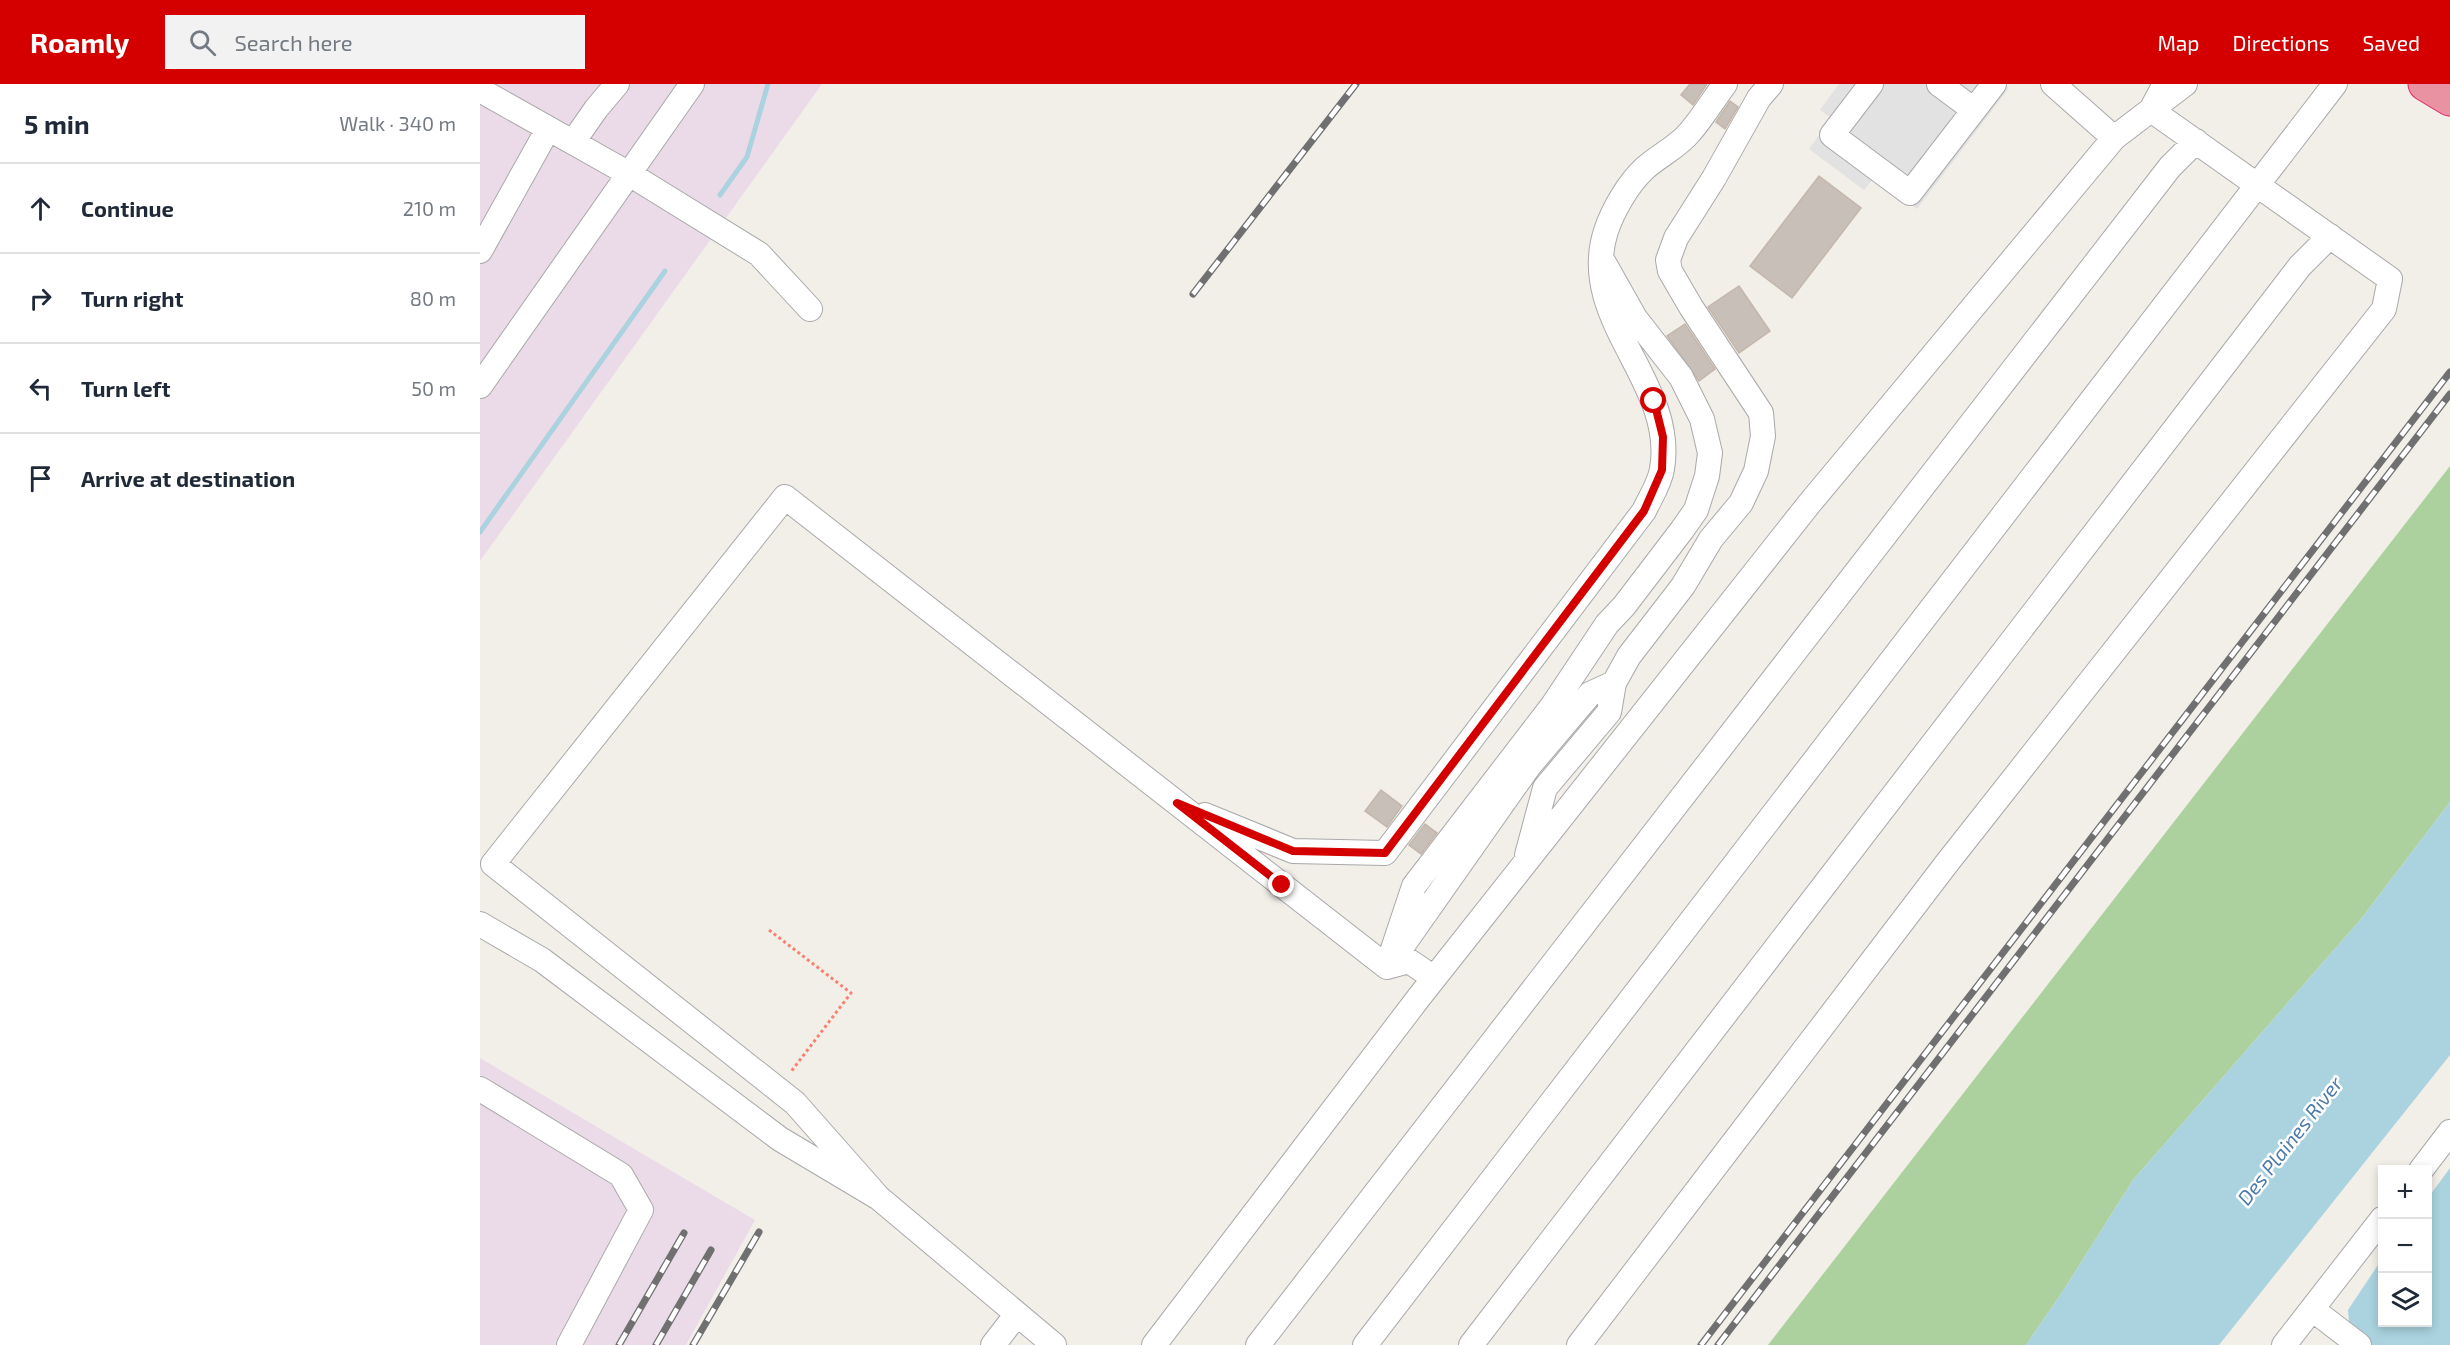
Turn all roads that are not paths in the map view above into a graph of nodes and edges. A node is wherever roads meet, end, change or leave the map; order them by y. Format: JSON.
{"nodes":[{"id":1,"x":617,"y":84,"type":"edge"},
{"id":2,"x":693,"y":84,"type":"edge"},
{"id":3,"x":1725,"y":84,"type":"edge"},
{"id":4,"x":1771,"y":84,"type":"edge"},
{"id":5,"x":1790,"y":84,"type":"edge"},
{"id":6,"x":1870,"y":84,"type":"edge"},
{"id":7,"x":1939,"y":84,"type":"edge"},
{"id":8,"x":1994,"y":84,"type":"edge"},
{"id":9,"x":2053,"y":84,"type":"edge"},
{"id":10,"x":2165,"y":84,"type":"edge"},
{"id":11,"x":2185,"y":84,"type":"edge"},
{"id":12,"x":2335,"y":84,"type":"edge"},
{"id":13,"x":2425,"y":84,"type":"edge"},
{"id":14,"x":480,"y":90,"type":"edge"},
{"id":15,"x":2450,"y":99,"type":"edge"},
{"id":16,"x":1974,"y":110,"type":"junction"},
{"id":17,"x":2151,"y":110,"type":"junction"},
{"id":18,"x":548,"y":129,"type":"junction"},
{"id":19,"x":2114,"y":138,"type":"junction"},
{"id":20,"x":2196,"y":141,"type":"junction"},
{"id":21,"x":573,"y":142,"type":"junction"},
{"id":22,"x":631,"y":175,"type":"junction"},
{"id":23,"x":1714,"y":178,"type":"junction"},
{"id":24,"x":2257,"y":185,"type":"junction"},
{"id":25,"x":2330,"y":236,"type":"junction"},
{"id":26,"x":480,"y":251,"type":"edge"},
{"id":27,"x":1601,"y":257,"type":"junction"},
{"id":28,"x":810,"y":309,"type":"dead end"},
{"id":29,"x":480,"y":386,"type":"edge"},
{"id":30,"x":1614,"y":683,"type":"junction"},
{"id":31,"x":1177,"y":803,"type":"junction"},
{"id":32,"x":1524,"y":865,"type":"junction"},
{"id":33,"x":480,"y":924,"type":"edge"},
{"id":34,"x":1387,"y":967,"type":"junction"},
{"id":35,"x":1434,"y":978,"type":"junction"},
{"id":36,"x":480,"y":1089,"type":"edge"},
{"id":37,"x":2450,"y":1132,"type":"edge"},
{"id":38,"x":2425,"y":1165,"type":"edge"},
{"id":39,"x":879,"y":1198,"type":"junction"},
{"id":40,"x":2378,"y":1224,"type":"edge"},
{"id":41,"x":2312,"y":1309,"type":"junction"},
{"id":42,"x":1017,"y":1314,"type":"junction"},
{"id":43,"x":569,"y":1345,"type":"edge"},
{"id":44,"x":993,"y":1345,"type":"edge"},
{"id":45,"x":1054,"y":1345,"type":"edge"},
{"id":46,"x":1154,"y":1345,"type":"edge"},
{"id":47,"x":1258,"y":1345,"type":"edge"},
{"id":48,"x":1365,"y":1345,"type":"edge"},
{"id":49,"x":1471,"y":1345,"type":"edge"},
{"id":50,"x":1579,"y":1345,"type":"edge"},
{"id":51,"x":2284,"y":1345,"type":"edge"},
{"id":52,"x":2359,"y":1345,"type":"edge"}],
"edges":[{"from":1,"to":21,"type":"lane"},
{"from":2,"to":22,"type":"lane"},
{"from":3,"to":27,"type":"lane"},
{"from":4,"to":23,"type":"lane"},
{"from":5,"to":23,"type":"lane"},
{"from":6,"to":16,"type":"lane"},
{"from":7,"to":16,"type":"lane"},
{"from":8,"to":16,"type":"lane"},
{"from":9,"to":19,"type":"lane"},
{"from":10,"to":17,"type":"lane"},
{"from":11,"to":17,"type":"lane"},
{"from":12,"to":24,"type":"lane"},
{"from":13,"to":15,"type":"highway"},
{"from":14,"to":18,"type":"lane"},
{"from":17,"to":19,"type":"lane"},
{"from":17,"to":20,"type":"lane"},
{"from":18,"to":21,"type":"lane"},
{"from":18,"to":26,"type":"lane"},
{"from":19,"to":32,"type":"lane"},
{"from":20,"to":24,"type":"lane"},
{"from":20,"to":47,"type":"lane"},
{"from":21,"to":22,"type":"lane"},
{"from":22,"to":28,"type":"lane"},
{"from":22,"to":29,"type":"lane"},
{"from":23,"to":30,"type":"lane"},
{"from":24,"to":25,"type":"lane"},
{"from":24,"to":48,"type":"lane"},
{"from":25,"to":49,"type":"lane"},
{"from":25,"to":50,"type":"lane"},
{"from":27,"to":31,"type":"lane"},
{"from":27,"to":34,"type":"lane"},
{"from":30,"to":32,"type":"lane"},
{"from":30,"to":34,"type":"lane"},
{"from":31,"to":34,"type":"lane"},
{"from":31,"to":39,"type":"lane"},
{"from":32,"to":35,"type":"lane"},
{"from":33,"to":39,"type":"lane"},
{"from":34,"to":35,"type":"lane"},
{"from":35,"to":46,"type":"lane"},
{"from":36,"to":43,"type":"lane"},
{"from":37,"to":38,"type":"lane"},
{"from":39,"to":42,"type":"lane"},
{"from":40,"to":41,"type":"lane"},
{"from":41,"to":51,"type":"lane"},
{"from":41,"to":52,"type":"lane"},
{"from":42,"to":44,"type":"lane"},
{"from":42,"to":45,"type":"lane"}]}
